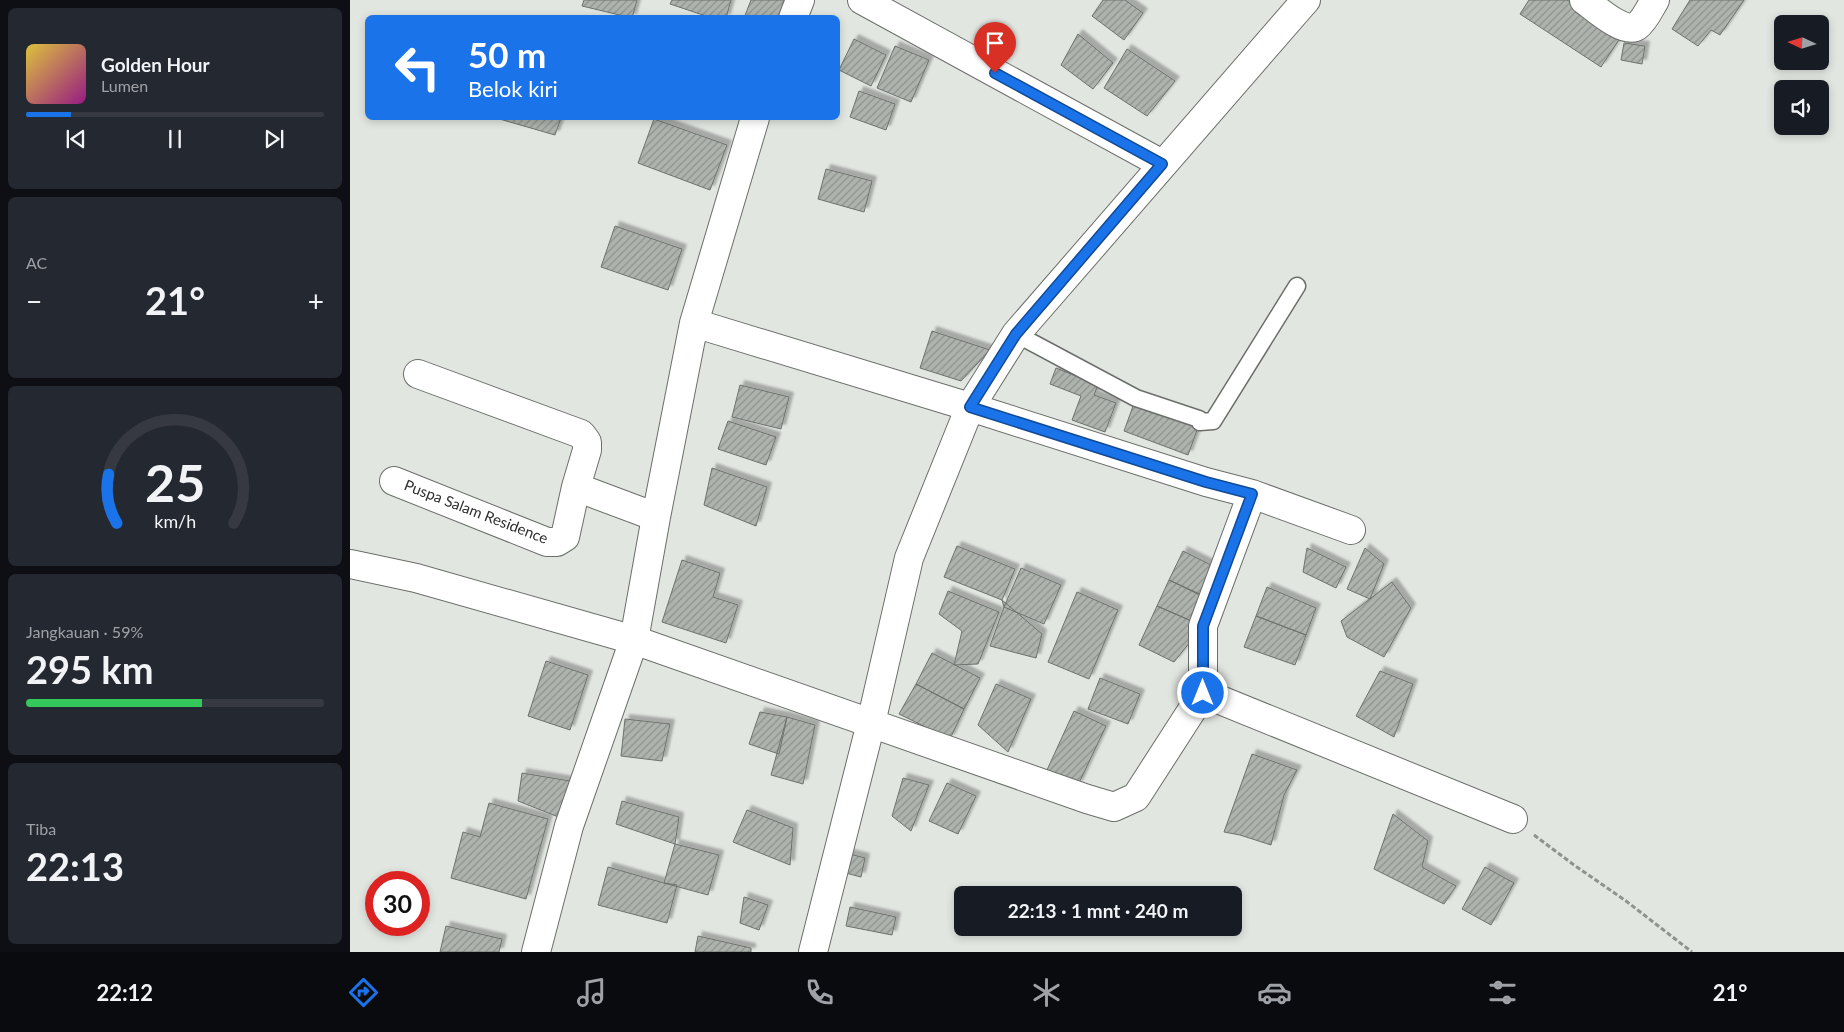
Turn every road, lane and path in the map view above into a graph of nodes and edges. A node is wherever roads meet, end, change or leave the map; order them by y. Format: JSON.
{"nodes":[{"id":1,"x":800,"y":0,"type":"edge"},
{"id":2,"x":862,"y":0,"type":"edge"},
{"id":3,"x":1306,"y":0,"type":"edge"},
{"id":4,"x":1584,"y":0,"type":"edge"},
{"id":5,"x":1655,"y":0,"type":"edge"},
{"id":6,"x":794,"y":15,"type":"edge"},
{"id":7,"x":751,"y":120,"type":"edge"},
{"id":8,"x":1162,"y":164,"type":"junction"},
{"id":9,"x":1297,"y":286,"type":"dead end"},
{"id":10,"x":694,"y":323,"type":"junction"},
{"id":11,"x":1016,"y":334,"type":"junction"},
{"id":12,"x":418,"y":374,"type":"dead end"},
{"id":13,"x":970,"y":407,"type":"junction"},
{"id":14,"x":394,"y":481,"type":"dead end"},
{"id":15,"x":576,"y":487,"type":"junction"},
{"id":16,"x":1252,"y":494,"type":"junction"},
{"id":17,"x":656,"y":517,"type":"junction"},
{"id":18,"x":1351,"y":530,"type":"dead end"},
{"id":19,"x":350,"y":564,"type":"edge"},
{"id":20,"x":634,"y":640,"type":"junction"},
{"id":21,"x":1203,"y":693,"type":"junction"},
{"id":22,"x":871,"y":723,"type":"junction"},
{"id":23,"x":1513,"y":819,"type":"joint"},
{"id":24,"x":536,"y":952,"type":"edge"},
{"id":25,"x":813,"y":952,"type":"edge"},
{"id":26,"x":1692,"y":952,"type":"edge"}],
"edges":[{"from":1,"to":6,"type":"street"},
{"from":2,"to":8,"type":"street"},
{"from":3,"to":8,"type":"street"},
{"from":4,"to":5,"type":"street"},
{"from":7,"to":10,"type":"street"},
{"from":8,"to":11,"type":"street"},
{"from":9,"to":11,"type":"lane"},
{"from":10,"to":13,"type":"street"},
{"from":10,"to":17,"type":"street"},
{"from":11,"to":13,"type":"street"},
{"from":12,"to":15,"type":"street","name":"Puspa Salam Residence"},
{"from":13,"to":16,"type":"street"},
{"from":13,"to":22,"type":"street"},
{"from":14,"to":15,"type":"street","name":"Puspa Salam Residence"},
{"from":15,"to":17,"type":"street"},
{"from":16,"to":18,"type":"street"},
{"from":16,"to":21,"type":"street"},
{"from":17,"to":20,"type":"street"},
{"from":19,"to":20,"type":"street"},
{"from":20,"to":22,"type":"street"},
{"from":20,"to":24,"type":"street"},
{"from":21,"to":22,"type":"street"},
{"from":21,"to":23,"type":"street"},
{"from":22,"to":25,"type":"street"},
{"from":23,"to":26,"type":"path"}]}
